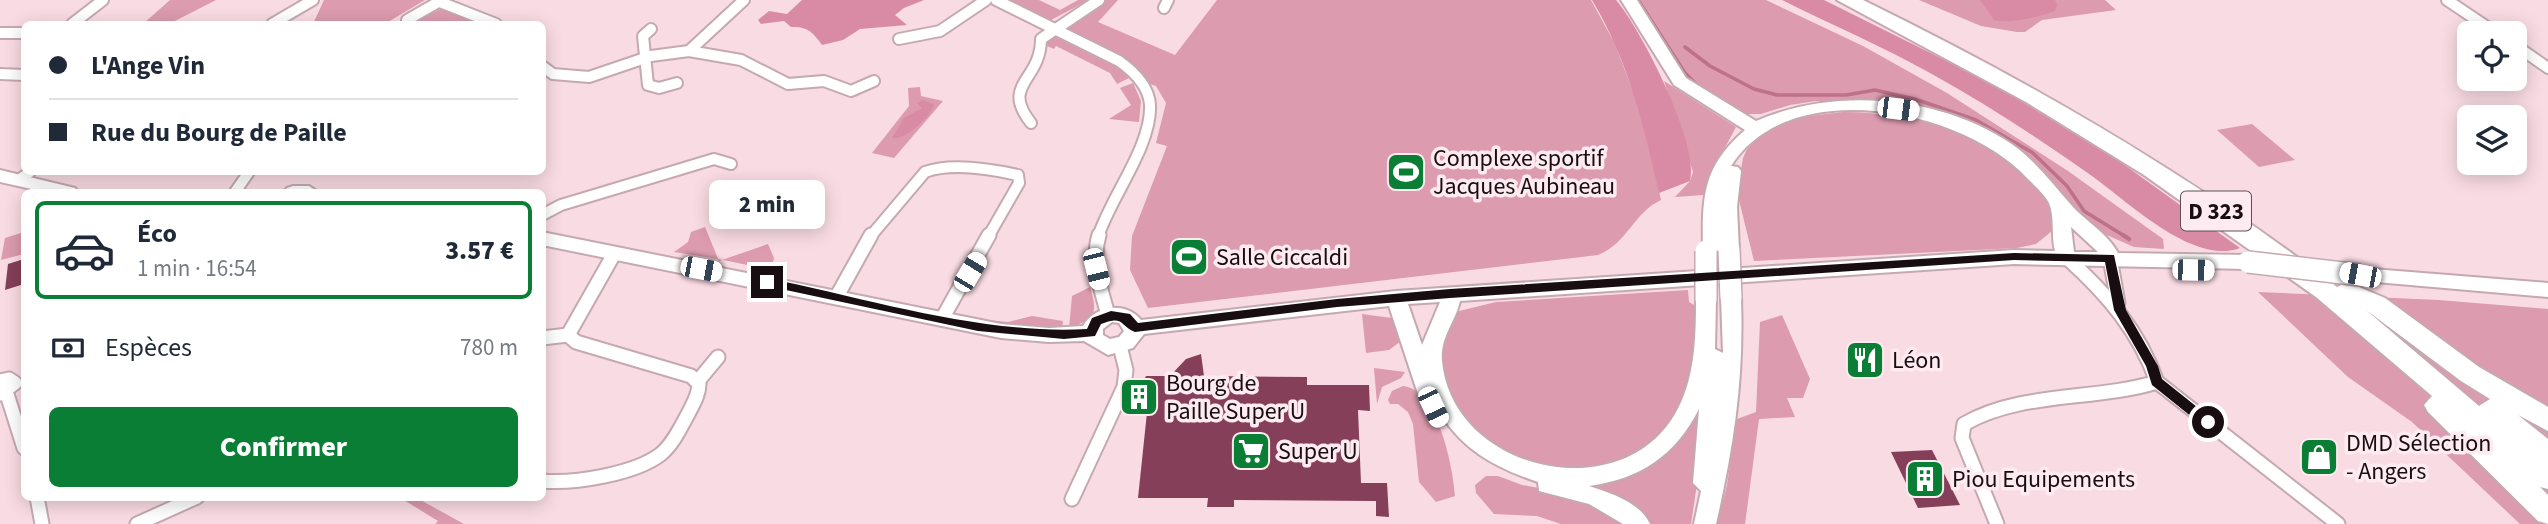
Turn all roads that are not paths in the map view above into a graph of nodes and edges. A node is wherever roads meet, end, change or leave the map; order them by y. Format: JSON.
{"nodes":[{"id":1,"x":103,"y":0,"type":"edge"},
{"id":2,"x":313,"y":0,"type":"edge"},
{"id":3,"x":744,"y":0,"type":"edge"},
{"id":4,"x":986,"y":0,"type":"edge"},
{"id":5,"x":996,"y":0,"type":"edge"},
{"id":6,"x":1099,"y":0,"type":"edge"},
{"id":7,"x":1629,"y":0,"type":"edge"},
{"id":8,"x":1847,"y":0,"type":"edge"},
{"id":9,"x":1869,"y":0,"type":"edge"},
{"id":10,"x":2447,"y":0,"type":"edge"},
{"id":11,"x":441,"y":1,"type":"edge"},
{"id":12,"x":407,"y":20,"type":"dead end"},
{"id":13,"x":76,"y":21,"type":"edge"},
{"id":14,"x":277,"y":21,"type":"edge"},
{"id":15,"x":489,"y":21,"type":"edge"},
{"id":16,"x":2478,"y":21,"type":"edge"},
{"id":17,"x":651,"y":29,"type":"dead end"},
{"id":18,"x":1052,"y":29,"type":"junction"},
{"id":19,"x":0,"y":33,"type":"edge"},
{"id":20,"x":21,"y":33,"type":"edge"},
{"id":21,"x":898,"y":39,"type":"dead end"},
{"id":22,"x":689,"y":51,"type":"junction"},
{"id":23,"x":2527,"y":54,"type":"edge"},
{"id":24,"x":643,"y":58,"type":"junction"},
{"id":25,"x":2548,"y":68,"type":"edge"},
{"id":26,"x":546,"y":69,"type":"edge"},
{"id":27,"x":0,"y":74,"type":"edge"},
{"id":28,"x":21,"y":75,"type":"edge"},
{"id":29,"x":874,"y":81,"type":"dead end"},
{"id":30,"x":677,"y":83,"type":"dead end"},
{"id":31,"x":1031,"y":122,"type":"dead end"},
{"id":32,"x":1748,"y":134,"type":"junction"},
{"id":33,"x":731,"y":164,"type":"dead end"},
{"id":34,"x":25,"y":175,"type":"edge"},
{"id":35,"x":0,"y":176,"type":"edge"},
{"id":36,"x":61,"y":189,"type":"edge"},
{"id":37,"x":2057,"y":198,"type":"junction"},
{"id":38,"x":546,"y":213,"type":"edge"},
{"id":39,"x":546,"y":239,"type":"edge"},
{"id":40,"x":614,"y":254,"type":"junction"},
{"id":41,"x":2073,"y":263,"type":"junction"},
{"id":42,"x":2111,"y":263,"type":"junction"},
{"id":43,"x":2352,"y":284,"type":"junction"},
{"id":44,"x":2548,"y":290,"type":"edge"},
{"id":45,"x":1450,"y":293,"type":"junction"},
{"id":46,"x":837,"y":296,"type":"junction"},
{"id":47,"x":1396,"y":298,"type":"junction"},
{"id":48,"x":1717,"y":299,"type":"junction"},
{"id":49,"x":2120,"y":310,"type":"junction"},
{"id":50,"x":1108,"y":315,"type":"junction"},
{"id":51,"x":942,"y":319,"type":"junction"},
{"id":52,"x":1135,"y":328,"type":"junction"},
{"id":53,"x":1091,"y":333,"type":"junction"},
{"id":54,"x":568,"y":335,"type":"junction"},
{"id":55,"x":546,"y":338,"type":"edge"},
{"id":56,"x":1120,"y":346,"type":"junction"},
{"id":57,"x":718,"y":357,"type":"dead end"},
{"id":58,"x":698,"y":381,"type":"junction"},
{"id":59,"x":7,"y":382,"type":"edge"},
{"id":60,"x":2157,"y":382,"type":"junction"},
{"id":61,"x":2548,"y":419,"type":"edge"},
{"id":62,"x":21,"y":436,"type":"edge"},
{"id":63,"x":2548,"y":455,"type":"edge"},
{"id":64,"x":2548,"y":478,"type":"edge"},
{"id":65,"x":546,"y":481,"type":"edge"},
{"id":66,"x":1072,"y":499,"type":"dead end"},
{"id":67,"x":38,"y":501,"type":"edge"},
{"id":68,"x":188,"y":501,"type":"edge"},
{"id":69,"x":2548,"y":513,"type":"edge"},
{"id":70,"x":42,"y":524,"type":"edge"},
{"id":71,"x":137,"y":524,"type":"edge"},
{"id":72,"x":1639,"y":524,"type":"edge"},
{"id":73,"x":1702,"y":524,"type":"edge"},
{"id":74,"x":1997,"y":524,"type":"edge"},
{"id":75,"x":2338,"y":524,"type":"edge"}],
"edges":[{"from":1,"to":13,"type":"street"},
{"from":2,"to":14,"type":"street"},
{"from":3,"to":22,"type":"street"},
{"from":4,"to":21,"type":"street"},
{"from":5,"to":18,"type":"street"},
{"from":6,"to":18,"type":"street"},
{"from":7,"to":32,"type":"street"},
{"from":8,"to":43,"type":"highway","number":"D 323"},
{"from":9,"to":43,"type":"highway","number":"D 323"},
{"from":10,"to":16,"type":"street"},
{"from":11,"to":12,"type":"street"},
{"from":11,"to":15,"type":"street"},
{"from":17,"to":24,"type":"street"},
{"from":18,"to":31,"type":"street"},
{"from":18,"to":50,"type":"street"},
{"from":19,"to":20,"type":"street"},
{"from":22,"to":24,"type":"street"},
{"from":22,"to":29,"type":"street"},
{"from":23,"to":25,"type":"street"},
{"from":24,"to":26,"type":"street"},
{"from":24,"to":30,"type":"street"},
{"from":27,"to":28,"type":"street"},
{"from":32,"to":37,"type":"street"},
{"from":32,"to":48,"type":"street","bridge":true},
{"from":33,"to":38,"type":"street"},
{"from":34,"to":35,"type":"street"},
{"from":34,"to":36,"type":"street"},
{"from":37,"to":41,"type":"street"},
{"from":37,"to":42,"type":"street"},
{"from":39,"to":40,"type":"street"},
{"from":40,"to":46,"type":"street"},
{"from":40,"to":54,"type":"street"},
{"from":41,"to":42,"type":"street"},
{"from":41,"to":45,"type":"street"},
{"from":41,"to":49,"type":"street"},
{"from":42,"to":43,"type":"street","bridge":true},
{"from":42,"to":49,"type":"street"},
{"from":43,"to":44,"type":"street"},
{"from":43,"to":61,"type":"highway"},
{"from":43,"to":63,"type":"highway","number":"D 323"},
{"from":43,"to":64,"type":"highway","number":"D 323"},
{"from":43,"to":69,"type":"highway"},
{"from":45,"to":47,"type":"street"},
{"from":45,"to":48,"type":"street"},
{"from":46,"to":51,"type":"street"},
{"from":46,"to":51,"type":"street"},
{"from":47,"to":52,"type":"street"},
{"from":47,"to":72,"type":"street"},
{"from":48,"to":73,"type":"street"},
{"from":49,"to":60,"type":"street"},
{"from":50,"to":52,"type":"street"},
{"from":50,"to":53,"type":"street"},
{"from":51,"to":53,"type":"street"},
{"from":52,"to":56,"type":"street"},
{"from":53,"to":56,"type":"street"},
{"from":54,"to":55,"type":"street"},
{"from":54,"to":58,"type":"street"},
{"from":56,"to":66,"type":"street"},
{"from":57,"to":58,"type":"street"},
{"from":58,"to":65,"type":"street"},
{"from":59,"to":62,"type":"street"},
{"from":60,"to":74,"type":"street"},
{"from":60,"to":75,"type":"street"},
{"from":67,"to":70,"type":"street"},
{"from":68,"to":71,"type":"street"}]}
